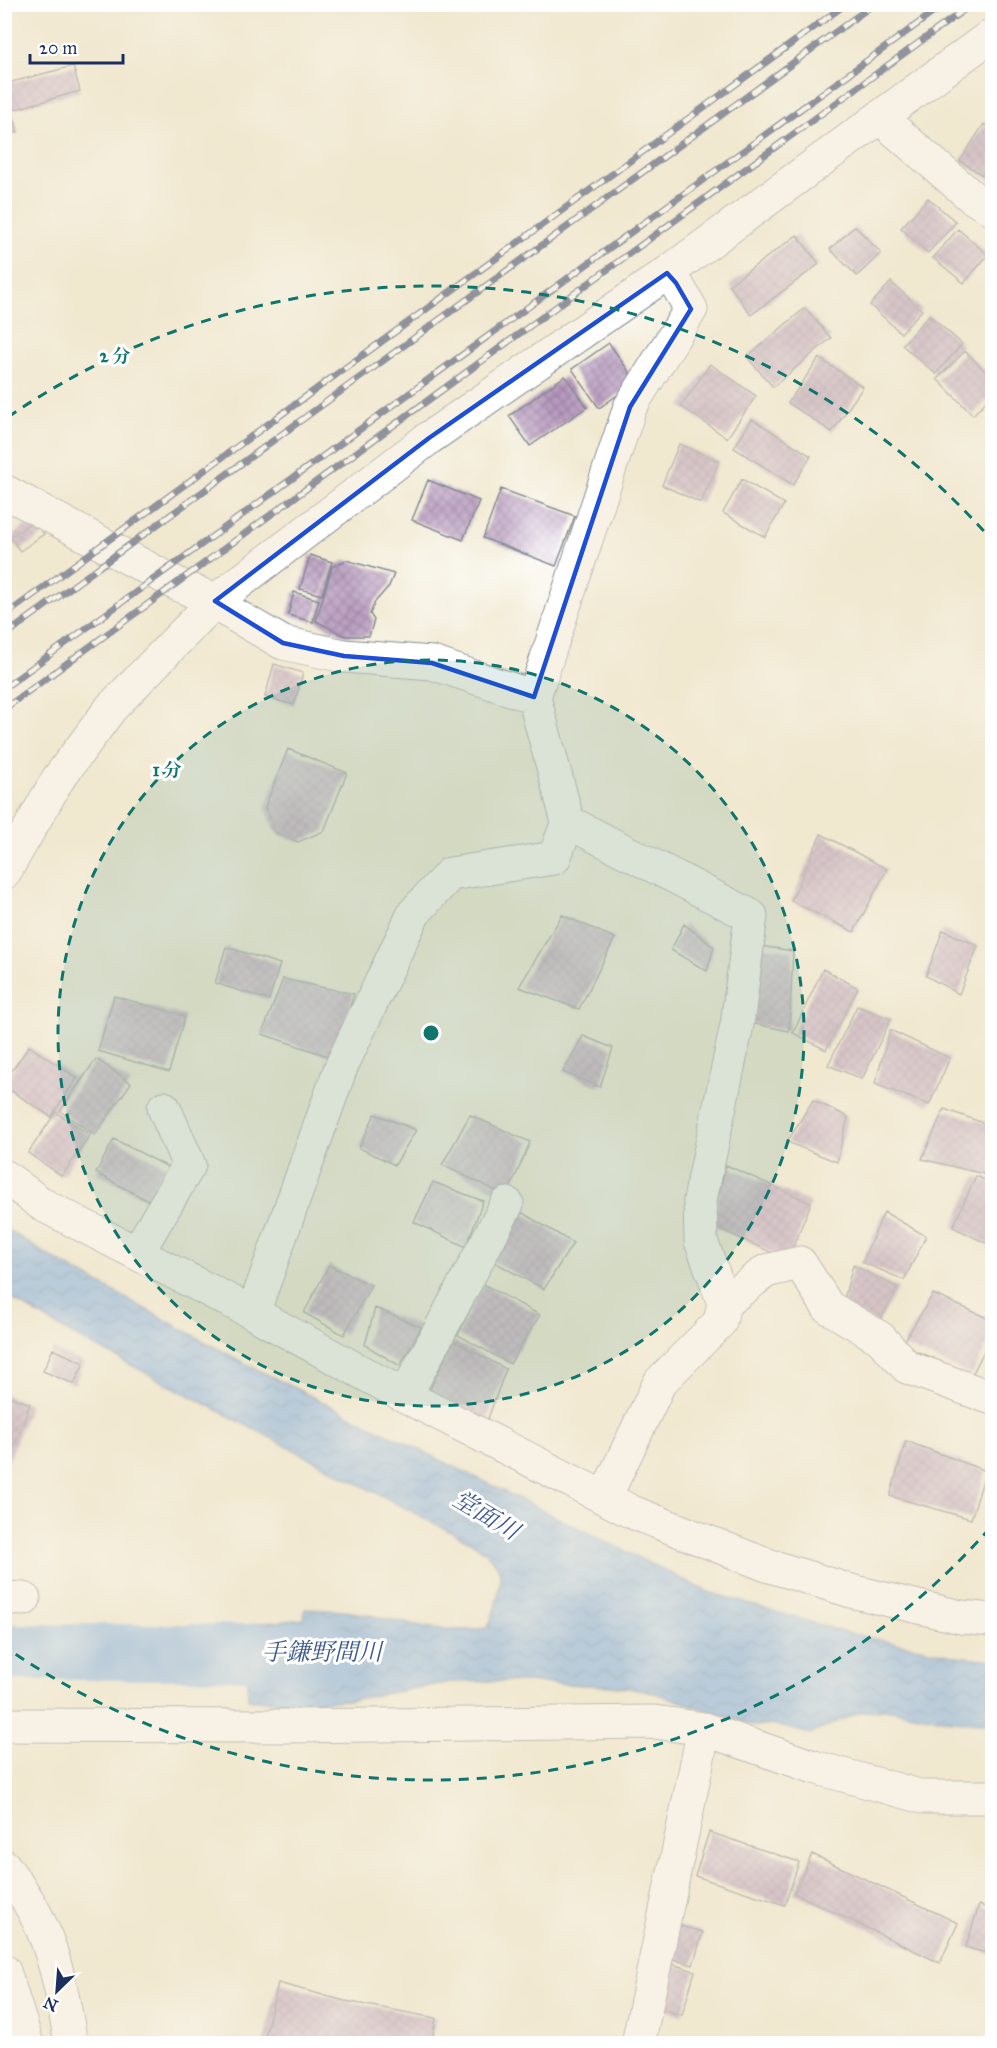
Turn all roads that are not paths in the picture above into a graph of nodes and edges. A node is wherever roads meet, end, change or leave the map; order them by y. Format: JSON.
{"nodes":[{"id":1,"x":993,"y":35,"type":"edge"},
{"id":2,"x":883,"y":116,"type":"junction"},
{"id":3,"x":993,"y":209,"type":"edge"},
{"id":4,"x":667,"y":273,"type":"junction"},
{"id":5,"x":4,"y":491,"type":"edge"},
{"id":6,"x":215,"y":601,"type":"junction"},
{"id":7,"x":534,"y":697,"type":"junction"},
{"id":8,"x":568,"y":822,"type":"junction"},
{"id":9,"x":4,"y":873,"type":"edge"},
{"id":10,"x":164,"y":1108,"type":"dead end"},
{"id":11,"x":4,"y":1176,"type":"edge"},
{"id":12,"x":507,"y":1204,"type":"dead end"},
{"id":13,"x":136,"y":1253,"type":"junction"},
{"id":14,"x":724,"y":1303,"type":"junction"},
{"id":15,"x":253,"y":1313,"type":"junction"},
{"id":16,"x":405,"y":1396,"type":"junction"},
{"id":17,"x":993,"y":1398,"type":"edge"},
{"id":18,"x":605,"y":1497,"type":"junction"},
{"id":19,"x":993,"y":1620,"type":"edge"},
{"id":20,"x":4,"y":1725,"type":"edge"},
{"id":21,"x":704,"y":1729,"type":"junction"},
{"id":22,"x":993,"y":1797,"type":"edge"},
{"id":23,"x":4,"y":1866,"type":"edge"},
{"id":24,"x":4,"y":1971,"type":"edge"},
{"id":25,"x":27,"y":2043,"type":"edge"},
{"id":26,"x":71,"y":2043,"type":"edge"},
{"id":27,"x":638,"y":2043,"type":"edge"}],
"edges":[{"from":1,"to":2,"type":"street"},
{"from":2,"to":3,"type":"street"},
{"from":2,"to":4,"type":"street"},
{"from":4,"to":6,"type":"street"},
{"from":4,"to":7,"type":"street"},
{"from":5,"to":6,"type":"street"},
{"from":6,"to":7,"type":"street"},
{"from":6,"to":9,"type":"street"},
{"from":7,"to":8,"type":"street"},
{"from":8,"to":14,"type":"street"},
{"from":8,"to":15,"type":"street"},
{"from":10,"to":13,"type":"street"},
{"from":11,"to":13,"type":"street"},
{"from":12,"to":16,"type":"street"},
{"from":13,"to":15,"type":"street"},
{"from":14,"to":17,"type":"street"},
{"from":14,"to":18,"type":"street"},
{"from":15,"to":16,"type":"street"},
{"from":16,"to":18,"type":"street"},
{"from":18,"to":19,"type":"street"},
{"from":20,"to":21,"type":"street"},
{"from":21,"to":22,"type":"street"},
{"from":21,"to":27,"type":"street"},
{"from":23,"to":26,"type":"street"},
{"from":24,"to":25,"type":"street"}]}
